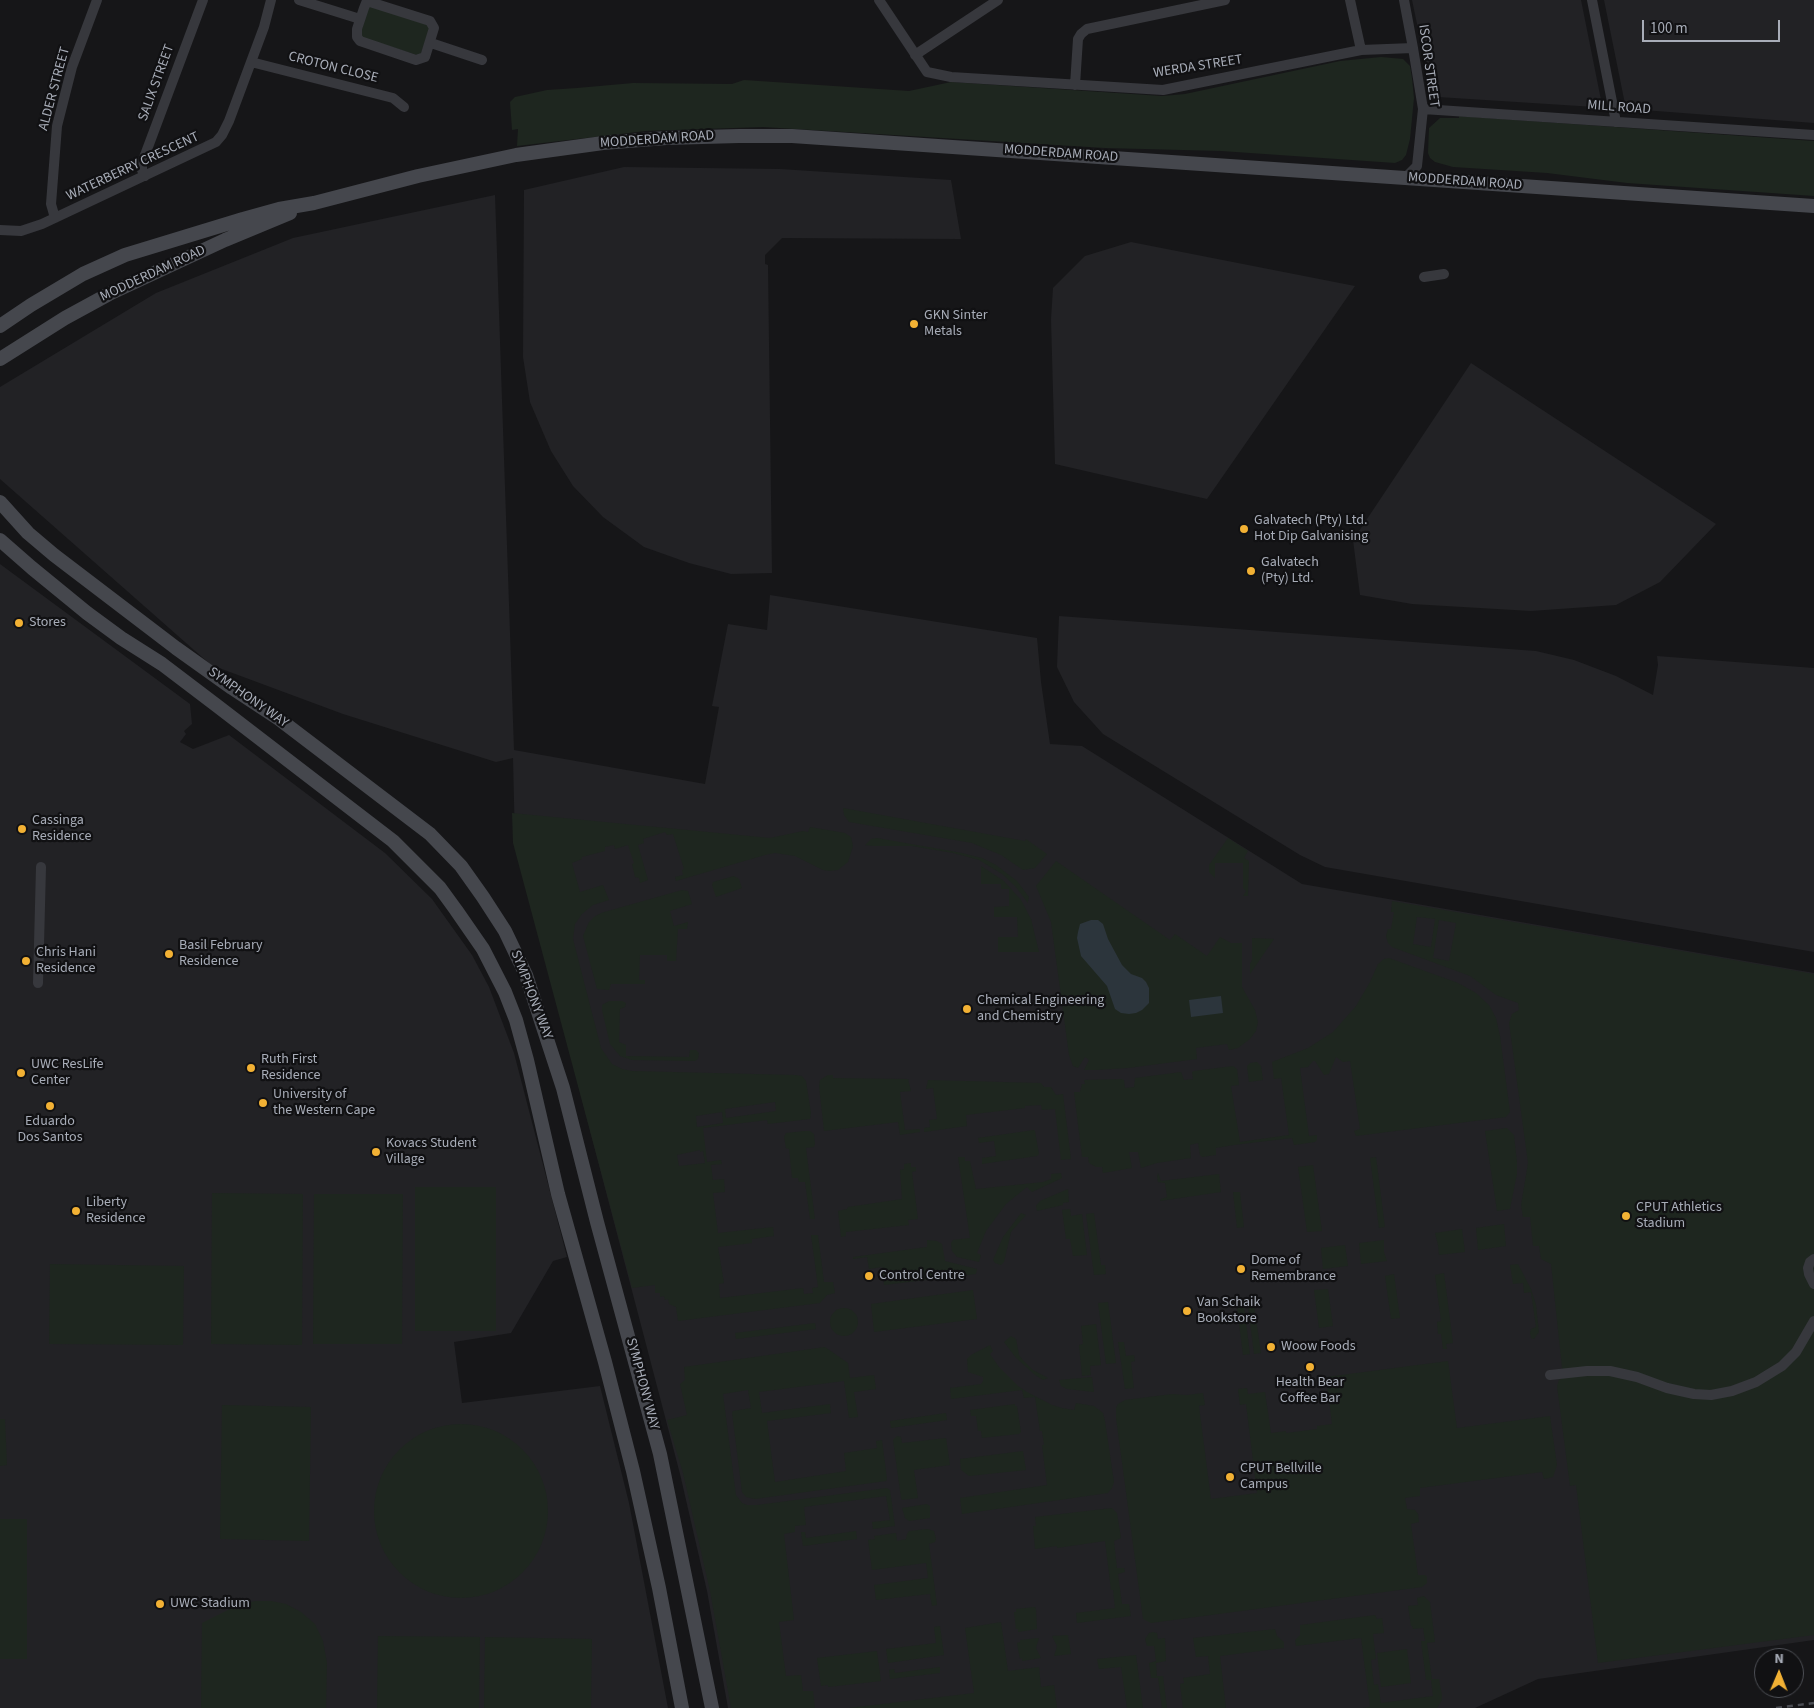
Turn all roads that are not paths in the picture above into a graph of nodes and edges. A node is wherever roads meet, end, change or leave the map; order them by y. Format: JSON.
{"nodes":[{"id":1,"x":97,"y":0,"type":"edge"},
{"id":2,"x":203,"y":0,"type":"edge"},
{"id":3,"x":271,"y":0,"type":"edge"},
{"id":4,"x":299,"y":0,"type":"edge"},
{"id":5,"x":879,"y":0,"type":"edge"},
{"id":6,"x":998,"y":0,"type":"edge"},
{"id":7,"x":1225,"y":0,"type":"edge"},
{"id":8,"x":1350,"y":0,"type":"edge"},
{"id":9,"x":1404,"y":0,"type":"edge"},
{"id":10,"x":1592,"y":0,"type":"edge"},
{"id":11,"x":360,"y":19,"type":"junction"},
{"id":12,"x":431,"y":43,"type":"junction"},
{"id":13,"x":1414,"y":48,"type":"junction"},
{"id":14,"x":1361,"y":50,"type":"junction"},
{"id":15,"x":915,"y":55,"type":"junction"},
{"id":16,"x":482,"y":60,"type":"dead end"},
{"id":17,"x":251,"y":62,"type":"junction"},
{"id":18,"x":1074,"y":85,"type":"junction"},
{"id":19,"x":404,"y":107,"type":"dead end"},
{"id":20,"x":1422,"y":109,"type":"junction"},
{"id":21,"x":1616,"y":122,"type":"junction"},
{"id":22,"x":1814,"y":135,"type":"edge"},
{"id":23,"x":1417,"y":166,"type":"junction"},
{"id":24,"x":144,"y":176,"type":"junction"},
{"id":25,"x":1406,"y":177,"type":"junction"},
{"id":26,"x":1426,"y":178,"type":"junction"},
{"id":27,"x":314,"y":203,"type":"junction"},
{"id":28,"x":1814,"y":206,"type":"edge"},
{"id":29,"x":55,"y":218,"type":"junction"},
{"id":30,"x":0,"y":230,"type":"edge"},
{"id":31,"x":1444,"y":274,"type":"dead end"},
{"id":32,"x":1424,"y":277,"type":"dead end"},
{"id":33,"x":0,"y":326,"type":"edge"},
{"id":34,"x":0,"y":359,"type":"edge"},
{"id":35,"x":0,"y":502,"type":"edge"},
{"id":36,"x":0,"y":540,"type":"edge"},
{"id":37,"x":40,"y":867,"type":"dead end"},
{"id":38,"x":38,"y":983,"type":"dead end"},
{"id":39,"x":1814,"y":1259,"type":"edge"},
{"id":40,"x":1814,"y":1284,"type":"edge"},
{"id":41,"x":1814,"y":1321,"type":"edge"},
{"id":42,"x":1550,"y":1375,"type":"dead end"},
{"id":43,"x":682,"y":1708,"type":"edge"},
{"id":44,"x":712,"y":1708,"type":"edge"}],
"edges":[{"from":1,"to":29,"type":"street","name":"ALDER STREET"},
{"from":2,"to":24,"type":"street","name":"SALIX STREET"},
{"from":3,"to":17,"type":"street","name":"WATERBERRY CRESCENT"},
{"from":4,"to":11,"type":"street"},
{"from":5,"to":15,"type":"street"},
{"from":6,"to":15,"type":"street"},
{"from":7,"to":18,"type":"street"},
{"from":8,"to":14,"type":"street"},
{"from":9,"to":13,"type":"street","name":"ISCOR STREET"},
{"from":10,"to":21,"type":"street"},
{"from":11,"to":12,"type":"street"},
{"from":11,"to":12,"type":"street"},
{"from":12,"to":16,"type":"street"},
{"from":13,"to":14,"type":"street","name":"WERDA STREET"},
{"from":13,"to":20,"type":"street","name":"ISCOR STREET"},
{"from":14,"to":18,"type":"street","name":"WERDA STREET"},
{"from":15,"to":18,"type":"street","name":"WERDA STREET"},
{"from":17,"to":19,"type":"street","name":"CROTON CLOSE"},
{"from":17,"to":24,"type":"street","name":"WATERBERRY CRESCENT"},
{"from":20,"to":21,"type":"street","name":"MILL ROAD"},
{"from":20,"to":23,"type":"street","name":"ISCOR STREET"},
{"from":21,"to":22,"type":"street","name":"MILL ROAD"},
{"from":23,"to":25,"type":"street"},
{"from":23,"to":26,"type":"street"},
{"from":24,"to":29,"type":"street","name":"WATERBERRY CRESCENT"},
{"from":25,"to":26,"type":"main road","name":"MODDERDAM ROAD"},
{"from":25,"to":27,"type":"main road","name":"MODDERDAM ROAD"},
{"from":26,"to":28,"type":"main road","name":"MODDERDAM ROAD"},
{"from":27,"to":33,"type":"main road","name":"MODDERDAM ROAD"},
{"from":27,"to":34,"type":"main road","name":"MODDERDAM ROAD"},
{"from":29,"to":30,"type":"street","name":"WATERBERRY CRESCENT"},
{"from":31,"to":32,"type":"street"},
{"from":35,"to":44,"type":"main road","name":"SYMPHONY WAY"},
{"from":36,"to":43,"type":"main road","name":"SYMPHONY WAY"},
{"from":37,"to":38,"type":"street"},
{"from":39,"to":40,"type":"street"},
{"from":41,"to":42,"type":"street"}]}
